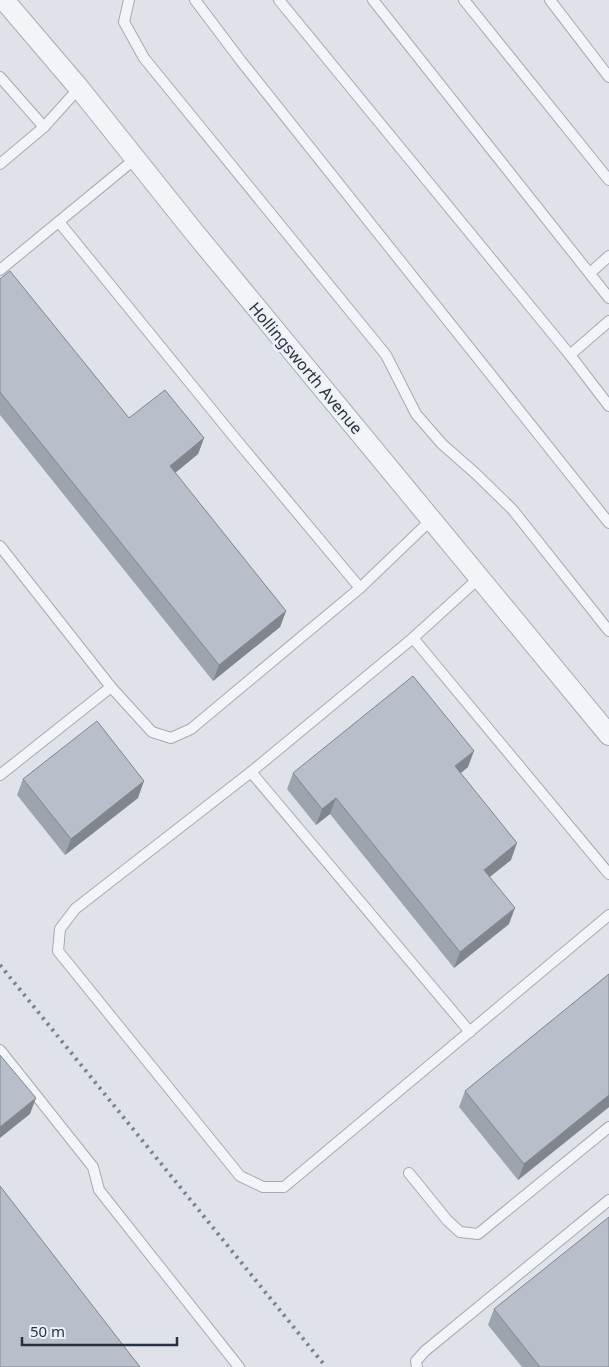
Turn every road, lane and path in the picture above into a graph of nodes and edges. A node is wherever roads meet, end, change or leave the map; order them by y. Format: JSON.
{"nodes":[{"id":1,"x":4,"y":0,"type":"edge"},
{"id":2,"x":129,"y":0,"type":"edge"},
{"id":3,"x":195,"y":0,"type":"edge"},
{"id":4,"x":279,"y":0,"type":"edge"},
{"id":5,"x":373,"y":0,"type":"edge"},
{"id":6,"x":464,"y":0,"type":"edge"},
{"id":7,"x":550,"y":0,"type":"edge"},
{"id":8,"x":0,"y":77,"type":"edge"},
{"id":9,"x":609,"y":77,"type":"edge"},
{"id":10,"x":79,"y":88,"type":"junction"},
{"id":11,"x":44,"y":127,"type":"junction"},
{"id":12,"x":135,"y":159,"type":"junction"},
{"id":13,"x":0,"y":164,"type":"edge"},
{"id":14,"x":609,"y":180,"type":"edge"},
{"id":15,"x":59,"y":222,"type":"junction"},
{"id":16,"x":609,"y":256,"type":"edge"},
{"id":17,"x":0,"y":270,"type":"edge"},
{"id":18,"x":590,"y":273,"type":"junction"},
{"id":19,"x":609,"y":298,"type":"edge"},
{"id":20,"x":609,"y":322,"type":"edge"},
{"id":21,"x":570,"y":355,"type":"junction"},
{"id":22,"x":609,"y":406,"type":"edge"},
{"id":23,"x":431,"y":520,"type":"junction"},
{"id":24,"x":609,"y":523,"type":"edge"},
{"id":25,"x":0,"y":546,"type":"edge"},
{"id":26,"x":479,"y":578,"type":"junction"},
{"id":27,"x":360,"y":588,"type":"junction"},
{"id":28,"x":609,"y":631,"type":"edge"},
{"id":29,"x":413,"y":638,"type":"junction"},
{"id":30,"x":111,"y":687,"type":"junction"},
{"id":31,"x":609,"y":735,"type":"edge"},
{"id":32,"x":251,"y":772,"type":"junction"},
{"id":33,"x":0,"y":775,"type":"edge"},
{"id":34,"x":609,"y":874,"type":"edge"},
{"id":35,"x":609,"y":915,"type":"edge"},
{"id":36,"x":470,"y":1032,"type":"junction"},
{"id":37,"x":0,"y":1050,"type":"edge"},
{"id":38,"x":609,"y":1127,"type":"edge"},
{"id":39,"x":409,"y":1173,"type":"dead end"},
{"id":40,"x":609,"y":1200,"type":"edge"},
{"id":41,"x":239,"y":1367,"type":"edge"},
{"id":42,"x":417,"y":1367,"type":"edge"}],
"edges":[{"from":1,"to":10,"type":"street","name":"Hollingsworth Avenue"},
{"from":2,"to":28,"type":"lane"},
{"from":3,"to":24,"type":"lane"},
{"from":4,"to":21,"type":"lane"},
{"from":5,"to":18,"type":"lane"},
{"from":6,"to":14,"type":"lane"},
{"from":7,"to":9,"type":"lane"},
{"from":8,"to":11,"type":"lane"},
{"from":10,"to":11,"type":"lane"},
{"from":10,"to":12,"type":"street","name":"Hollingsworth Avenue"},
{"from":11,"to":13,"type":"lane"},
{"from":12,"to":15,"type":"lane"},
{"from":12,"to":23,"type":"street","name":"Hollingsworth Avenue"},
{"from":15,"to":17,"type":"lane"},
{"from":15,"to":27,"type":"lane"},
{"from":16,"to":18,"type":"lane"},
{"from":18,"to":19,"type":"lane"},
{"from":20,"to":21,"type":"lane"},
{"from":21,"to":22,"type":"lane"},
{"from":23,"to":26,"type":"street","name":"Hollingsworth Avenue"},
{"from":23,"to":27,"type":"lane"},
{"from":25,"to":30,"type":"lane"},
{"from":26,"to":29,"type":"lane"},
{"from":26,"to":31,"type":"street","name":"Hollingsworth Avenue"},
{"from":27,"to":30,"type":"lane"},
{"from":29,"to":32,"type":"lane"},
{"from":29,"to":34,"type":"lane"},
{"from":30,"to":33,"type":"lane"},
{"from":32,"to":36,"type":"lane"},
{"from":32,"to":36,"type":"lane"},
{"from":35,"to":36,"type":"lane"},
{"from":37,"to":41,"type":"lane"},
{"from":38,"to":39,"type":"lane"},
{"from":40,"to":42,"type":"lane"}]}
